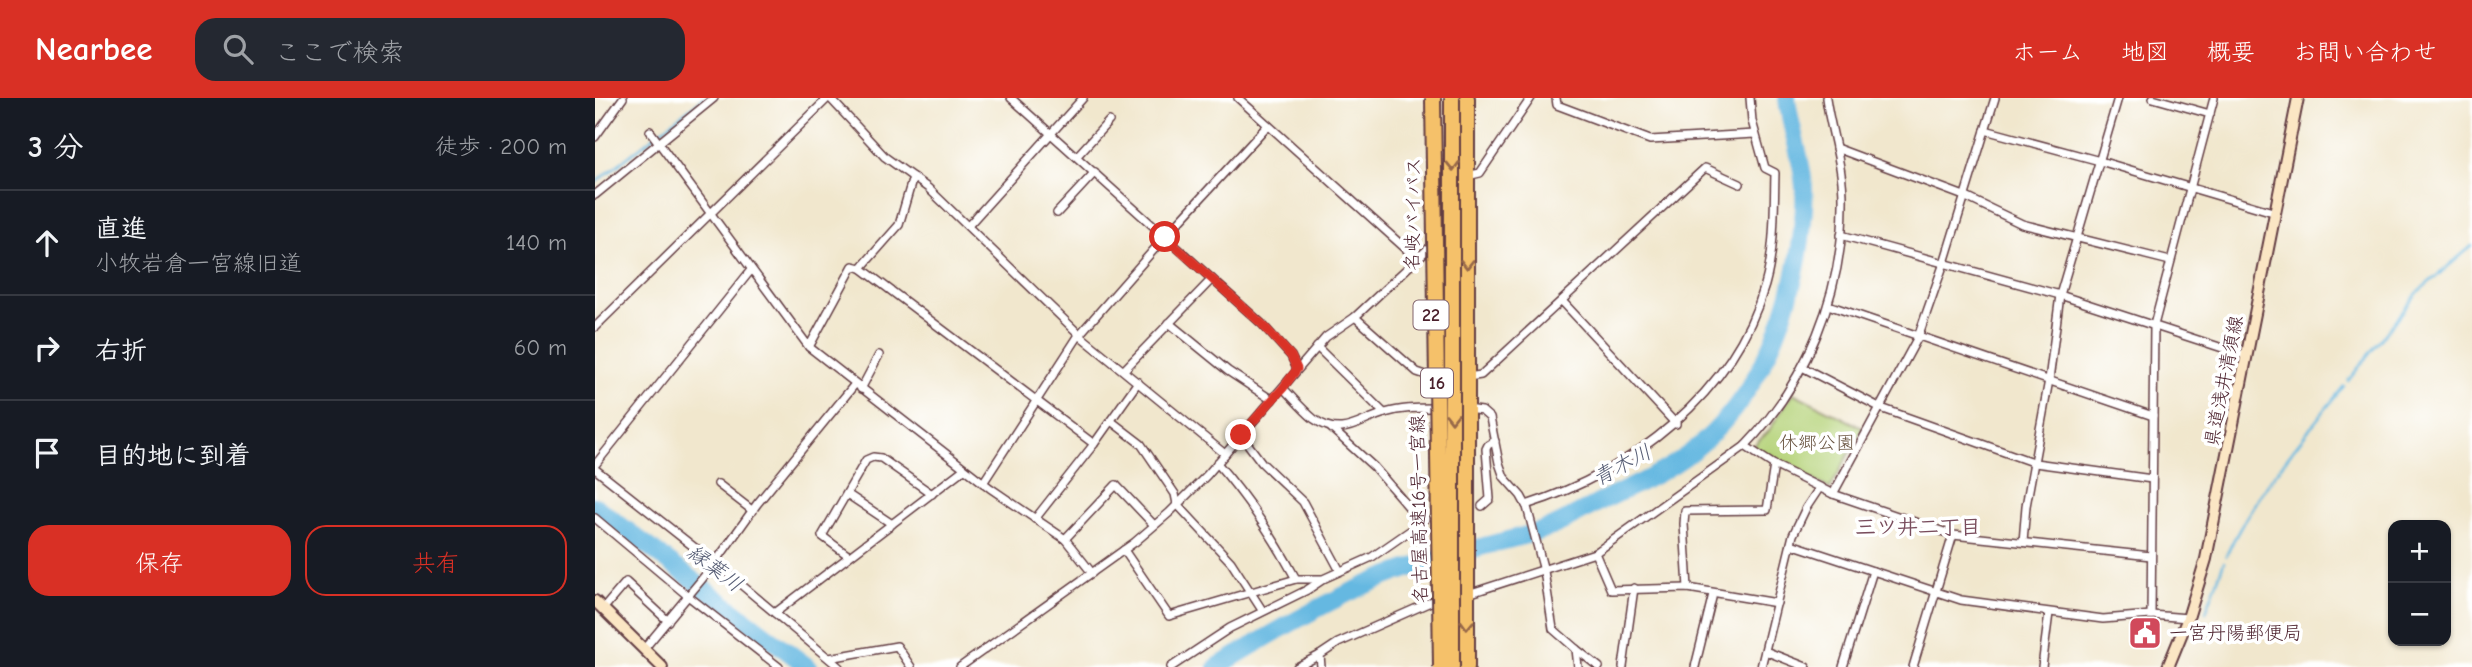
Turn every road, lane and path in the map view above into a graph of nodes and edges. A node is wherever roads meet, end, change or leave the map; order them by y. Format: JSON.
{"nodes":[{"id":1,"x":623,"y":98,"type":"edge"},
{"id":2,"x":715,"y":98,"type":"edge"},
{"id":3,"x":829,"y":98,"type":"edge"},
{"id":4,"x":1011,"y":98,"type":"edge"},
{"id":5,"x":1083,"y":98,"type":"edge"},
{"id":6,"x":1238,"y":98,"type":"edge"},
{"id":7,"x":1433,"y":98,"type":"edge"},
{"id":8,"x":1452,"y":98,"type":"edge"},
{"id":9,"x":1467,"y":98,"type":"edge"},
{"id":10,"x":1531,"y":98,"type":"edge"},
{"id":11,"x":1556,"y":98,"type":"edge"},
{"id":12,"x":1750,"y":98,"type":"edge"},
{"id":13,"x":1826,"y":98,"type":"edge"},
{"id":14,"x":1995,"y":98,"type":"edge"},
{"id":15,"x":2117,"y":98,"type":"edge"},
{"id":16,"x":2153,"y":98,"type":"edge"},
{"id":17,"x":2214,"y":98,"type":"edge"},
{"id":18,"x":2298,"y":98,"type":"edge"},
{"id":19,"x":2210,"y":114,"type":"junction"},
{"id":20,"x":1109,"y":121,"type":"dead end"},
{"id":21,"x":1268,"y":125,"type":"junction"},
{"id":22,"x":1985,"y":130,"type":"junction"},
{"id":23,"x":651,"y":132,"type":"dead end"},
{"id":24,"x":1051,"y":134,"type":"junction"},
{"id":25,"x":1755,"y":134,"type":"junction"},
{"id":26,"x":595,"y":137,"type":"edge"},
{"id":27,"x":659,"y":141,"type":"junction"},
{"id":28,"x":1836,"y":148,"type":"junction"},
{"id":29,"x":1077,"y":156,"type":"junction"},
{"id":30,"x":2100,"y":160,"type":"junction"},
{"id":31,"x":1095,"y":172,"type":"junction"},
{"id":32,"x":1467,"y":176,"type":"junction"},
{"id":33,"x":913,"y":177,"type":"junction"},
{"id":34,"x":1740,"y":184,"type":"dead end"},
{"id":35,"x":2190,"y":186,"type":"junction"},
{"id":36,"x":595,"y":195,"type":"edge"},
{"id":37,"x":1964,"y":196,"type":"junction"},
{"id":38,"x":2273,"y":212,"type":"junction"},
{"id":39,"x":710,"y":213,"type":"junction"},
{"id":40,"x":1057,"y":213,"type":"dead end"},
{"id":41,"x":968,"y":226,"type":"junction"},
{"id":42,"x":1841,"y":235,"type":"junction"},
{"id":43,"x":2078,"y":236,"type":"junction"},
{"id":44,"x":1165,"y":237,"type":"junction"},
{"id":45,"x":1431,"y":246,"type":"junction"},
{"id":46,"x":1416,"y":258,"type":"junction"},
{"id":47,"x":2170,"y":261,"type":"junction"},
{"id":48,"x":1944,"y":263,"type":"junction"},
{"id":49,"x":861,"y":268,"type":"junction"},
{"id":50,"x":751,"y":270,"type":"junction"},
{"id":51,"x":1212,"y":279,"type":"junction"},
{"id":52,"x":2060,"y":295,"type":"junction"},
{"id":53,"x":1562,"y":301,"type":"junction"},
{"id":54,"x":1828,"y":305,"type":"junction"},
{"id":55,"x":1355,"y":317,"type":"junction"},
{"id":56,"x":1168,"y":323,"type":"junction"},
{"id":57,"x":2154,"y":325,"type":"junction"},
{"id":58,"x":595,"y":327,"type":"edge"},
{"id":59,"x":1079,"y":335,"type":"junction"},
{"id":60,"x":1919,"y":337,"type":"junction"},
{"id":61,"x":809,"y":347,"type":"junction"},
{"id":62,"x":1317,"y":347,"type":"junction"},
{"id":63,"x":879,"y":355,"type":"dead end"},
{"id":64,"x":2247,"y":356,"type":"junction"},
{"id":65,"x":1802,"y":366,"type":"junction"},
{"id":66,"x":1297,"y":369,"type":"junction"},
{"id":67,"x":1124,"y":370,"type":"junction"},
{"id":68,"x":1432,"y":377,"type":"junction"},
{"id":69,"x":1468,"y":377,"type":"junction"},
{"id":70,"x":2049,"y":380,"type":"junction"},
{"id":71,"x":1138,"y":382,"type":"junction"},
{"id":72,"x":858,"y":386,"type":"junction"},
{"id":73,"x":1283,"y":388,"type":"junction"},
{"id":74,"x":1272,"y":400,"type":"junction"},
{"id":75,"x":1036,"y":401,"type":"junction"},
{"id":76,"x":1433,"y":408,"type":"junction"},
{"id":77,"x":1881,"y":408,"type":"junction"},
{"id":78,"x":1467,"y":409,"type":"junction"},
{"id":79,"x":1384,"y":413,"type":"junction"},
{"id":80,"x":2153,"y":416,"type":"junction"},
{"id":81,"x":1111,"y":421,"type":"junction"},
{"id":82,"x":1675,"y":424,"type":"junction"},
{"id":83,"x":1331,"y":427,"type":"junction"},
{"id":84,"x":1241,"y":435,"type":"junction"},
{"id":85,"x":1496,"y":441,"type":"junction"},
{"id":86,"x":1094,"y":444,"type":"junction"},
{"id":87,"x":1745,"y":446,"type":"junction"},
{"id":88,"x":1225,"y":454,"type":"junction"},
{"id":89,"x":1217,"y":463,"type":"junction"},
{"id":90,"x":2035,"y":463,"type":"junction"},
{"id":91,"x":1774,"y":465,"type":"junction"},
{"id":92,"x":595,"y":467,"type":"edge"},
{"id":93,"x":964,"y":469,"type":"junction"},
{"id":94,"x":2152,"y":479,"type":"junction"},
{"id":95,"x":983,"y":483,"type":"junction"},
{"id":96,"x":717,"y":484,"type":"dead end"},
{"id":97,"x":1820,"y":487,"type":"junction"},
{"id":98,"x":847,"y":494,"type":"junction"},
{"id":99,"x":932,"y":494,"type":"junction"},
{"id":100,"x":1833,"y":494,"type":"junction"},
{"id":101,"x":1177,"y":504,"type":"junction"},
{"id":102,"x":1482,"y":506,"type":"dead end"},
{"id":103,"x":1527,"y":506,"type":"junction"},
{"id":104,"x":753,"y":511,"type":"junction"},
{"id":105,"x":595,"y":518,"type":"edge"},
{"id":106,"x":1035,"y":519,"type":"junction"},
{"id":107,"x":1425,"y":519,"type":"dead end"},
{"id":108,"x":892,"y":524,"type":"junction"},
{"id":109,"x":1154,"y":525,"type":"junction"},
{"id":110,"x":1411,"y":530,"type":"dead end"},
{"id":111,"x":1953,"y":535,"type":"junction"},
{"id":112,"x":1065,"y":539,"type":"junction"},
{"id":113,"x":2023,"y":542,"type":"junction"},
{"id":114,"x":1791,"y":544,"type":"junction"},
{"id":115,"x":1124,"y":550,"type":"junction"},
{"id":116,"x":1595,"y":553,"type":"junction"},
{"id":117,"x":849,"y":556,"type":"junction"},
{"id":118,"x":2151,"y":556,"type":"junction"},
{"id":119,"x":713,"y":565,"type":"junction"},
{"id":120,"x":1340,"y":571,"type":"junction"},
{"id":121,"x":1544,"y":571,"type":"junction"},
{"id":122,"x":1873,"y":571,"type":"junction"},
{"id":123,"x":1092,"y":572,"type":"junction"},
{"id":124,"x":1296,"y":579,"type":"junction"},
{"id":125,"x":1323,"y":579,"type":"junction"},
{"id":126,"x":1468,"y":588,"type":"junction"},
{"id":127,"x":1635,"y":588,"type":"junction"},
{"id":128,"x":1688,"y":588,"type":"junction"},
{"id":129,"x":1250,"y":592,"type":"junction"},
{"id":130,"x":1936,"y":593,"type":"junction"},
{"id":131,"x":1713,"y":594,"type":"junction"},
{"id":132,"x":689,"y":595,"type":"junction"},
{"id":133,"x":1435,"y":595,"type":"junction"},
{"id":134,"x":1777,"y":603,"type":"junction"},
{"id":135,"x":599,"y":605,"type":"edge"},
{"id":136,"x":1262,"y":610,"type":"junction"},
{"id":137,"x":775,"y":613,"type":"junction"},
{"id":138,"x":2049,"y":613,"type":"junction"},
{"id":139,"x":2151,"y":615,"type":"junction"},
{"id":140,"x":2188,"y":618,"type":"junction"},
{"id":141,"x":668,"y":621,"type":"junction"},
{"id":142,"x":644,"y":649,"type":"junction"},
{"id":143,"x":1576,"y":649,"type":"junction"},
{"id":144,"x":1765,"y":651,"type":"junction"},
{"id":145,"x":1320,"y":655,"type":"junction"},
{"id":146,"x":829,"y":658,"type":"junction"},
{"id":147,"x":662,"y":667,"type":"edge"},
{"id":148,"x":779,"y":667,"type":"edge"},
{"id":149,"x":839,"y":667,"type":"edge"},
{"id":150,"x":911,"y":667,"type":"edge"},
{"id":151,"x":960,"y":667,"type":"edge"},
{"id":152,"x":1171,"y":667,"type":"edge"},
{"id":153,"x":1297,"y":667,"type":"edge"},
{"id":154,"x":1321,"y":667,"type":"edge"},
{"id":155,"x":1439,"y":667,"type":"edge"},
{"id":156,"x":1453,"y":667,"type":"edge"},
{"id":157,"x":1467,"y":667,"type":"edge"},
{"id":158,"x":1577,"y":667,"type":"edge"},
{"id":159,"x":1599,"y":667,"type":"edge"},
{"id":160,"x":1623,"y":667,"type":"edge"},
{"id":161,"x":1695,"y":667,"type":"edge"},
{"id":162,"x":1761,"y":667,"type":"edge"},
{"id":163,"x":1806,"y":667,"type":"edge"},
{"id":164,"x":1843,"y":667,"type":"edge"},
{"id":165,"x":1913,"y":667,"type":"edge"},
{"id":166,"x":2042,"y":667,"type":"edge"},
{"id":167,"x":2168,"y":667,"type":"edge"}],
"edges":[{"from":1,"to":26,"type":"street"},
{"from":2,"to":27,"type":"street"},
{"from":3,"to":33,"type":"street"},
{"from":3,"to":39,"type":"street"},
{"from":4,"to":24,"type":"street"},
{"from":5,"to":24,"type":"street"},
{"from":6,"to":21,"type":"street"},
{"from":7,"to":45,"type":"highway","name":"名岐バイパス","number":"22"},
{"from":7,"to":155,"type":"highway","name":"名古屋高速16号一宮線","number":"16","bridge":true},
{"from":8,"to":156,"type":"highway","name":"名古屋高速16号一宮線","number":"16","one_way":true,"bridge":true},
{"from":9,"to":32,"type":"highway","number":"22"},
{"from":10,"to":32,"type":"street"},
{"from":11,"to":25,"type":"street"},
{"from":12,"to":25,"type":"street"},
{"from":13,"to":28,"type":"street"},
{"from":14,"to":22,"type":"street"},
{"from":15,"to":30,"type":"street"},
{"from":16,"to":19,"type":"street"},
{"from":17,"to":19,"type":"street"},
{"from":18,"to":38,"type":"main road","name":"県道浅井清須線"},
{"from":19,"to":35,"type":"street"},
{"from":20,"to":29,"type":"street"},
{"from":21,"to":44,"type":"street"},
{"from":21,"to":46,"type":"street"},
{"from":22,"to":30,"type":"street"},
{"from":22,"to":37,"type":"street"},
{"from":23,"to":27,"type":"street"},
{"from":24,"to":29,"type":"street"},
{"from":24,"to":41,"type":"street"},
{"from":25,"to":82,"type":"street"},
{"from":27,"to":36,"type":"street"},
{"from":27,"to":39,"type":"street"},
{"from":28,"to":37,"type":"street"},
{"from":28,"to":42,"type":"street"},
{"from":29,"to":31,"type":"street"},
{"from":30,"to":35,"type":"street"},
{"from":30,"to":43,"type":"street"},
{"from":31,"to":40,"type":"street"},
{"from":31,"to":44,"type":"street"},
{"from":32,"to":69,"type":"highway","number":"22","one_way":true},
{"from":33,"to":41,"type":"street"},
{"from":33,"to":49,"type":"street"},
{"from":34,"to":53,"type":"street"},
{"from":35,"to":38,"type":"street"},
{"from":35,"to":47,"type":"street"},
{"from":37,"to":43,"type":"street"},
{"from":37,"to":48,"type":"street"},
{"from":38,"to":64,"type":"main road","name":"県道浅井清須線"},
{"from":39,"to":50,"type":"street"},
{"from":39,"to":58,"type":"street"},
{"from":41,"to":59,"type":"street"},
{"from":42,"to":48,"type":"street"},
{"from":42,"to":54,"type":"street"},
{"from":43,"to":47,"type":"street"},
{"from":43,"to":52,"type":"street"},
{"from":44,"to":51,"type":"street"},
{"from":44,"to":59,"type":"street"},
{"from":45,"to":46,"type":"street"},
{"from":45,"to":68,"type":"highway","name":"名岐バイパス","number":"22"},
{"from":46,"to":55,"type":"street"},
{"from":47,"to":57,"type":"street"},
{"from":48,"to":52,"type":"street"},
{"from":48,"to":60,"type":"street"},
{"from":49,"to":61,"type":"street"},
{"from":49,"to":75,"type":"street"},
{"from":50,"to":61,"type":"street"},
{"from":50,"to":92,"type":"street"},
{"from":51,"to":56,"type":"street"},
{"from":51,"to":66,"type":"street"},
{"from":52,"to":57,"type":"street"},
{"from":52,"to":70,"type":"street"},
{"from":53,"to":69,"type":"street"},
{"from":53,"to":82,"type":"street"},
{"from":54,"to":60,"type":"street"},
{"from":54,"to":65,"type":"street"},
{"from":55,"to":62,"type":"street"},
{"from":55,"to":68,"type":"street"},
{"from":56,"to":67,"type":"street"},
{"from":56,"to":74,"type":"street"},
{"from":57,"to":64,"type":"street"},
{"from":57,"to":80,"type":"street"},
{"from":59,"to":67,"type":"street"},
{"from":59,"to":75,"type":"street"},
{"from":60,"to":70,"type":"street"},
{"from":60,"to":77,"type":"street"},
{"from":61,"to":72,"type":"street"},
{"from":62,"to":66,"type":"street"},
{"from":62,"to":79,"type":"street"},
{"from":63,"to":72,"type":"street"},
{"from":64,"to":140,"type":"main road","name":"県道浅井清須線"},
{"from":65,"to":77,"type":"street"},
{"from":65,"to":87,"type":"street"},
{"from":66,"to":73,"type":"street"},
{"from":67,"to":71,"type":"street"},
{"from":68,"to":76,"type":"highway","name":"名岐バイパス","number":"22"},
{"from":69,"to":78,"type":"highway","number":"22"},
{"from":70,"to":80,"type":"street"},
{"from":70,"to":90,"type":"street"},
{"from":71,"to":81,"type":"street"},
{"from":71,"to":88,"type":"street"},
{"from":72,"to":93,"type":"street"},
{"from":72,"to":104,"type":"street"},
{"from":73,"to":74,"type":"street"},
{"from":73,"to":83,"type":"street"},
{"from":74,"to":84,"type":"street"},
{"from":75,"to":86,"type":"street"},
{"from":75,"to":95,"type":"street"},
{"from":76,"to":79,"type":"street"},
{"from":76,"to":133,"type":"highway","name":"名岐バイパス","number":"22","bridge":true},
{"from":77,"to":90,"type":"street"},
{"from":77,"to":100,"type":"street"},
{"from":78,"to":85,"type":"street"},
{"from":78,"to":126,"type":"highway","number":"22"},
{"from":79,"to":83,"type":"street"},
{"from":80,"to":94,"type":"street"},
{"from":81,"to":86,"type":"street"},
{"from":81,"to":101,"type":"street"},
{"from":82,"to":103,"type":"street"},
{"from":83,"to":107,"type":"street"},
{"from":84,"to":88,"type":"street"},
{"from":84,"to":120,"type":"street"},
{"from":85,"to":102,"type":"street"},
{"from":85,"to":103,"type":"street"},
{"from":86,"to":106,"type":"street"},
{"from":87,"to":91,"type":"street"},
{"from":87,"to":116,"type":"street"},
{"from":88,"to":89,"type":"street"},
{"from":89,"to":101,"type":"street"},
{"from":89,"to":124,"type":"street"},
{"from":90,"to":94,"type":"street"},
{"from":90,"to":113,"type":"street"},
{"from":91,"to":97,"type":"street"},
{"from":91,"to":128,"type":"street"},
{"from":92,"to":119,"type":"street"},
{"from":93,"to":95,"type":"street"},
{"from":93,"to":99,"type":"street"},
{"from":94,"to":118,"type":"street"},
{"from":95,"to":106,"type":"street"},
{"from":96,"to":104,"type":"street"},
{"from":97,"to":100,"type":"street"},
{"from":97,"to":114,"type":"street"},
{"from":98,"to":99,"type":"street"},
{"from":98,"to":108,"type":"street"},
{"from":98,"to":117,"type":"street"},
{"from":99,"to":108,"type":"street"},
{"from":100,"to":111,"type":"street"},
{"from":101,"to":109,"type":"street"},
{"from":101,"to":129,"type":"street"},
{"from":103,"to":121,"type":"street"},
{"from":104,"to":119,"type":"street"},
{"from":105,"to":132,"type":"street"},
{"from":106,"to":112,"type":"street"},
{"from":108,"to":117,"type":"street"},
{"from":109,"to":112,"type":"street"},
{"from":109,"to":115,"type":"street"},
{"from":110,"to":120,"type":"street"},
{"from":111,"to":113,"type":"street"},
{"from":111,"to":130,"type":"street"},
{"from":112,"to":123,"type":"street"},
{"from":113,"to":118,"type":"street"},
{"from":114,"to":122,"type":"street"},
{"from":114,"to":134,"type":"street"},
{"from":115,"to":123,"type":"street"},
{"from":115,"to":129,"type":"street"},
{"from":116,"to":121,"type":"street"},
{"from":116,"to":127,"type":"street"},
{"from":117,"to":137,"type":"street"},
{"from":118,"to":139,"type":"street"},
{"from":119,"to":132,"type":"street"},
{"from":119,"to":137,"type":"street"},
{"from":120,"to":125,"type":"street"},
{"from":121,"to":126,"type":"street"},
{"from":121,"to":143,"type":"street"},
{"from":122,"to":130,"type":"street"},
{"from":122,"to":164,"type":"street"},
{"from":123,"to":151,"type":"street"},
{"from":124,"to":125,"type":"street"},
{"from":124,"to":129,"type":"street"},
{"from":125,"to":136,"type":"street"},
{"from":126,"to":157,"type":"highway","number":"22","one_way":true},
{"from":127,"to":128,"type":"street"},
{"from":127,"to":160,"type":"street"},
{"from":128,"to":131,"type":"street"},
{"from":129,"to":136,"type":"street"},
{"from":130,"to":138,"type":"street"},
{"from":130,"to":165,"type":"street"},
{"from":131,"to":134,"type":"street"},
{"from":131,"to":161,"type":"street"},
{"from":132,"to":141,"type":"street"},
{"from":132,"to":148,"type":"street"},
{"from":133,"to":145,"type":"street"},
{"from":133,"to":155,"type":"highway","name":"名岐バイパス","number":"22"},
{"from":134,"to":144,"type":"street"},
{"from":135,"to":141,"type":"street"},
{"from":135,"to":142,"type":"main road"},
{"from":136,"to":152,"type":"street"},
{"from":137,"to":146,"type":"street"},
{"from":138,"to":139,"type":"street"},
{"from":138,"to":166,"type":"street"},
{"from":139,"to":140,"type":"street"},
{"from":140,"to":167,"type":"main road","name":"県道浅井清須線"},
{"from":141,"to":142,"type":"street"},
{"from":142,"to":147,"type":"main road"},
{"from":143,"to":158,"type":"street"},
{"from":143,"to":159,"type":"street"},
{"from":144,"to":162,"type":"street"},
{"from":144,"to":163,"type":"street"},
{"from":145,"to":153,"type":"street"},
{"from":145,"to":154,"type":"street"},
{"from":146,"to":149,"type":"street"},
{"from":146,"to":150,"type":"street"}]}
